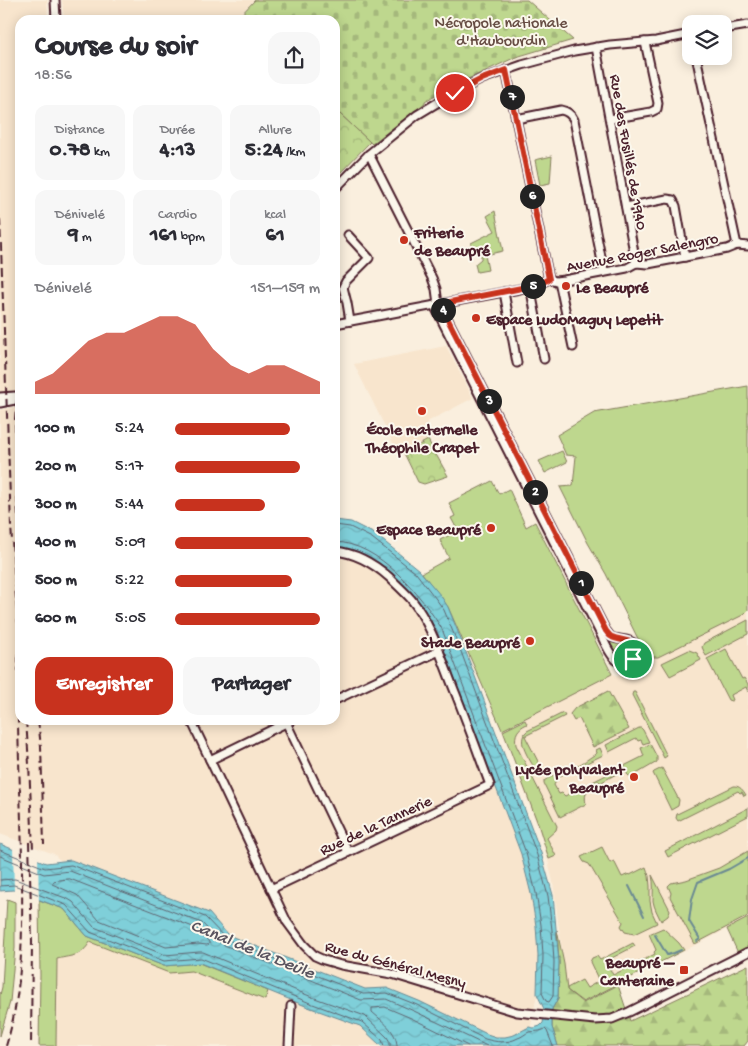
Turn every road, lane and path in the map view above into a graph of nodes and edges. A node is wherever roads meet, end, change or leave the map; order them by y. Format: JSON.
{"nodes":[{"id":1,"x":55,"y":0,"type":"edge"},
{"id":2,"x":56,"y":15,"type":"edge"},
{"id":3,"x":748,"y":25,"type":"edge"},
{"id":4,"x":732,"y":28,"type":"edge"},
{"id":5,"x":682,"y":36,"type":"edge"},
{"id":6,"x":645,"y":42,"type":"junction"},
{"id":7,"x":596,"y":47,"type":"junction"},
{"id":8,"x":698,"y":65,"type":"edge"},
{"id":9,"x":506,"y":70,"type":"junction"},
{"id":10,"x":516,"y":119,"type":"junction"},
{"id":11,"x":610,"y":120,"type":"junction"},
{"id":12,"x":370,"y":154,"type":"junction"},
{"id":13,"x":340,"y":184,"type":"edge"},
{"id":14,"x":626,"y":207,"type":"junction"},
{"id":15,"x":348,"y":235,"type":"dead end"},
{"id":16,"x":736,"y":245,"type":"junction"},
{"id":17,"x":748,"y":246,"type":"edge"},
{"id":18,"x":685,"y":257,"type":"junction"},
{"id":19,"x":636,"y":263,"type":"junction"},
{"id":20,"x":604,"y":272,"type":"junction"},
{"id":21,"x":549,"y":279,"type":"junction"},
{"id":22,"x":559,"y":280,"type":"junction"},
{"id":23,"x":530,"y":286,"type":"junction"},
{"id":24,"x":504,"y":292,"type":"junction"},
{"id":25,"x":437,"y":304,"type":"junction"},
{"id":26,"x":350,"y":321,"type":"junction"},
{"id":27,"x":340,"y":323,"type":"edge"},
{"id":28,"x":573,"y":347,"type":"dead end"},
{"id":29,"x":544,"y":359,"type":"dead end"},
{"id":30,"x":516,"y":363,"type":"dead end"},
{"id":31,"x":0,"y":397,"type":"edge"},
{"id":32,"x":15,"y":397,"type":"edge"},
{"id":33,"x":15,"y":398,"type":"edge"},
{"id":34,"x":0,"y":403,"type":"edge"},
{"id":35,"x":340,"y":552,"type":"edge"},
{"id":36,"x":439,"y":651,"type":"junction"},
{"id":37,"x":340,"y":698,"type":"edge"},
{"id":38,"x":193,"y":725,"type":"edge"},
{"id":39,"x":280,"y":725,"type":"edge"},
{"id":40,"x":290,"y":725,"type":"edge"},
{"id":41,"x":210,"y":760,"type":"junction"},
{"id":42,"x":348,"y":852,"type":"junction"},
{"id":43,"x":271,"y":889,"type":"junction"},
{"id":44,"x":748,"y":952,"type":"edge"},
{"id":45,"x":291,"y":1006,"type":"dead end"},
{"id":46,"x":289,"y":1046,"type":"edge"}],
"edges":[{"from":1,"to":2,"type":"street"},
{"from":3,"to":4,"type":"street"},
{"from":5,"to":6,"type":"street"},
{"from":6,"to":7,"type":"street"},
{"from":6,"to":11,"type":"street"},
{"from":7,"to":9,"type":"street"},
{"from":7,"to":11,"type":"street","name":"Rue des Fusillés de 1940"},
{"from":8,"to":16,"type":"street"},
{"from":9,"to":10,"type":"street"},
{"from":9,"to":12,"type":"street"},
{"from":10,"to":20,"type":"street"},
{"from":10,"to":21,"type":"street"},
{"from":11,"to":14,"type":"street","name":"Rue des Fusillés de 1940"},
{"from":12,"to":13,"type":"street"},
{"from":12,"to":25,"type":"street"},
{"from":14,"to":18,"type":"street"},
{"from":14,"to":19,"type":"street","name":"Rue des Fusillés de 1940"},
{"from":15,"to":26,"type":"street"},
{"from":16,"to":17,"type":"street","name":"Avenue Roger Salengro"},
{"from":16,"to":18,"type":"street","name":"Avenue Roger Salengro"},
{"from":18,"to":19,"type":"street","name":"Avenue Roger Salengro"},
{"from":19,"to":20,"type":"street","name":"Avenue Roger Salengro"},
{"from":20,"to":22,"type":"street","name":"Avenue Roger Salengro"},
{"from":21,"to":22,"type":"street","name":"Avenue Roger Salengro"},
{"from":21,"to":23,"type":"street","name":"Avenue Roger Salengro"},
{"from":22,"to":28,"type":"street"},
{"from":23,"to":24,"type":"street","name":"Avenue Roger Salengro"},
{"from":23,"to":29,"type":"street"},
{"from":24,"to":25,"type":"street","name":"Avenue Roger Salengro"},
{"from":24,"to":30,"type":"street"},
{"from":25,"to":25,"type":"street"},
{"from":25,"to":26,"type":"street","name":"Avenue Roger Salengro"},
{"from":26,"to":27,"type":"street","name":"Avenue Roger Salengro"},
{"from":31,"to":32,"type":"street"},
{"from":33,"to":34,"type":"street"},
{"from":35,"to":36,"type":"street"},
{"from":36,"to":37,"type":"street"},
{"from":36,"to":42,"type":"street","name":"Rue de la Tannerie"},
{"from":38,"to":41,"type":"street","name":"Rue du Général Mesny"},
{"from":39,"to":41,"type":"street"},
{"from":40,"to":42,"type":"street"},
{"from":41,"to":43,"type":"street","name":"Rue du Général Mesny"},
{"from":42,"to":43,"type":"street","name":"Rue de la Tannerie"},
{"from":43,"to":44,"type":"street","name":"Rue du Général Mesny"},
{"from":45,"to":46,"type":"street"}]}
